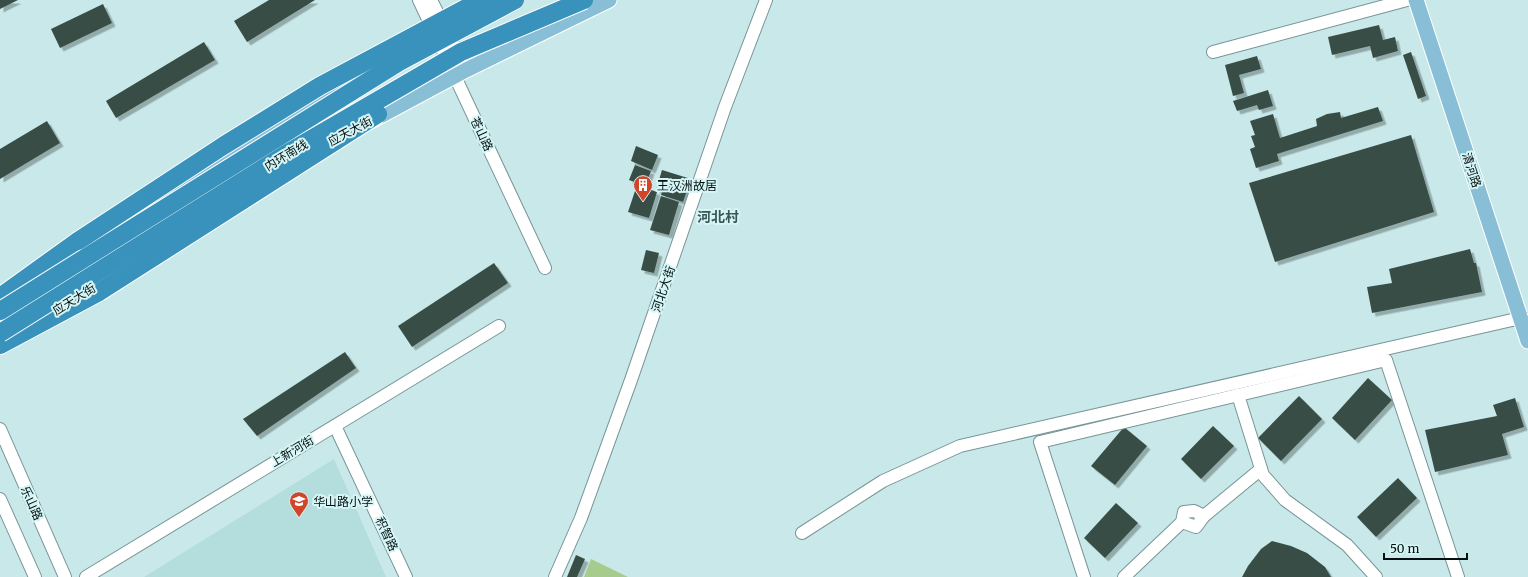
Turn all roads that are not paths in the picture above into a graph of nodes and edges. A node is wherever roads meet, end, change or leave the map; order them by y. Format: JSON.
{"nodes":[{"id":1,"x":419,"y":0,"type":"edge"},
{"id":2,"x":431,"y":0,"type":"edge"},
{"id":3,"x":489,"y":0,"type":"edge"},
{"id":4,"x":497,"y":0,"type":"edge"},
{"id":5,"x":515,"y":0,"type":"edge"},
{"id":6,"x":609,"y":0,"type":"edge"},
{"id":7,"x":766,"y":0,"type":"edge"},
{"id":8,"x":1408,"y":0,"type":"edge"},
{"id":9,"x":1416,"y":0,"type":"edge"},
{"id":10,"x":579,"y":3,"type":"edge"},
{"id":11,"x":438,"y":30,"type":"junction"},
{"id":12,"x":1213,"y":52,"type":"dead end"},
{"id":13,"x":460,"y":73,"type":"junction"},
{"id":14,"x":545,"y":268,"type":"dead end"},
{"id":15,"x":0,"y":297,"type":"edge"},
{"id":16,"x":0,"y":311,"type":"edge"},
{"id":17,"x":1525,"y":319,"type":"edge"},
{"id":18,"x":499,"y":326,"type":"dead end"},
{"id":19,"x":0,"y":333,"type":"edge"},
{"id":20,"x":1528,"y":341,"type":"edge"},
{"id":21,"x":0,"y":344,"type":"edge"},
{"id":22,"x":1238,"y":395,"type":"junction"},
{"id":23,"x":335,"y":426,"type":"junction"},
{"id":24,"x":0,"y":429,"type":"edge"},
{"id":25,"x":1261,"y":469,"type":"junction"},
{"id":26,"x":0,"y":499,"type":"edge"},
{"id":27,"x":802,"y":533,"type":"dead end"},
{"id":28,"x":35,"y":577,"type":"edge"},
{"id":29,"x":65,"y":577,"type":"edge"},
{"id":30,"x":86,"y":577,"type":"edge"},
{"id":31,"x":406,"y":577,"type":"edge"},
{"id":32,"x":555,"y":577,"type":"edge"},
{"id":33,"x":1084,"y":577,"type":"edge"},
{"id":34,"x":1124,"y":577,"type":"edge"},
{"id":35,"x":1376,"y":577,"type":"edge"},
{"id":36,"x":1458,"y":577,"type":"edge"}],
"edges":[{"from":1,"to":11,"type":"street","name":"苍山路"},
{"from":2,"to":11,"type":"street","name":"苍山路"},
{"from":3,"to":15,"type":"highway","bridge":true},
{"from":4,"to":11,"type":"main road"},
{"from":5,"to":16,"type":"highway","name":"内环南线","bridge":true},
{"from":6,"to":13,"type":"main road","name":"应天大街"},
{"from":7,"to":32,"type":"street","name":"河北大街"},
{"from":8,"to":12,"type":"street"},
{"from":9,"to":17,"type":"main road","name":"清河路"},
{"from":10,"to":19,"type":"highway","name":"内环南线","bridge":true},
{"from":10,"to":21,"type":"highway","bridge":true},
{"from":11,"to":13,"type":"street","name":"苍山路"},
{"from":11,"to":15,"type":"main road"},
{"from":13,"to":14,"type":"street","name":"苍山路"},
{"from":13,"to":21,"type":"main road","name":"应天大街"},
{"from":17,"to":20,"type":"main road","name":"清河路"},
{"from":17,"to":27,"type":"street"},
{"from":18,"to":23,"type":"street","name":"上新河街"},
{"from":22,"to":25,"type":"street"},
{"from":22,"to":33,"type":"street"},
{"from":22,"to":36,"type":"street"},
{"from":23,"to":30,"type":"street","name":"上新河街"},
{"from":23,"to":31,"type":"street","name":"积智路"},
{"from":24,"to":29,"type":"street","name":"乐山路"},
{"from":25,"to":34,"type":"street"},
{"from":25,"to":35,"type":"street"},
{"from":26,"to":28,"type":"street"}]}
